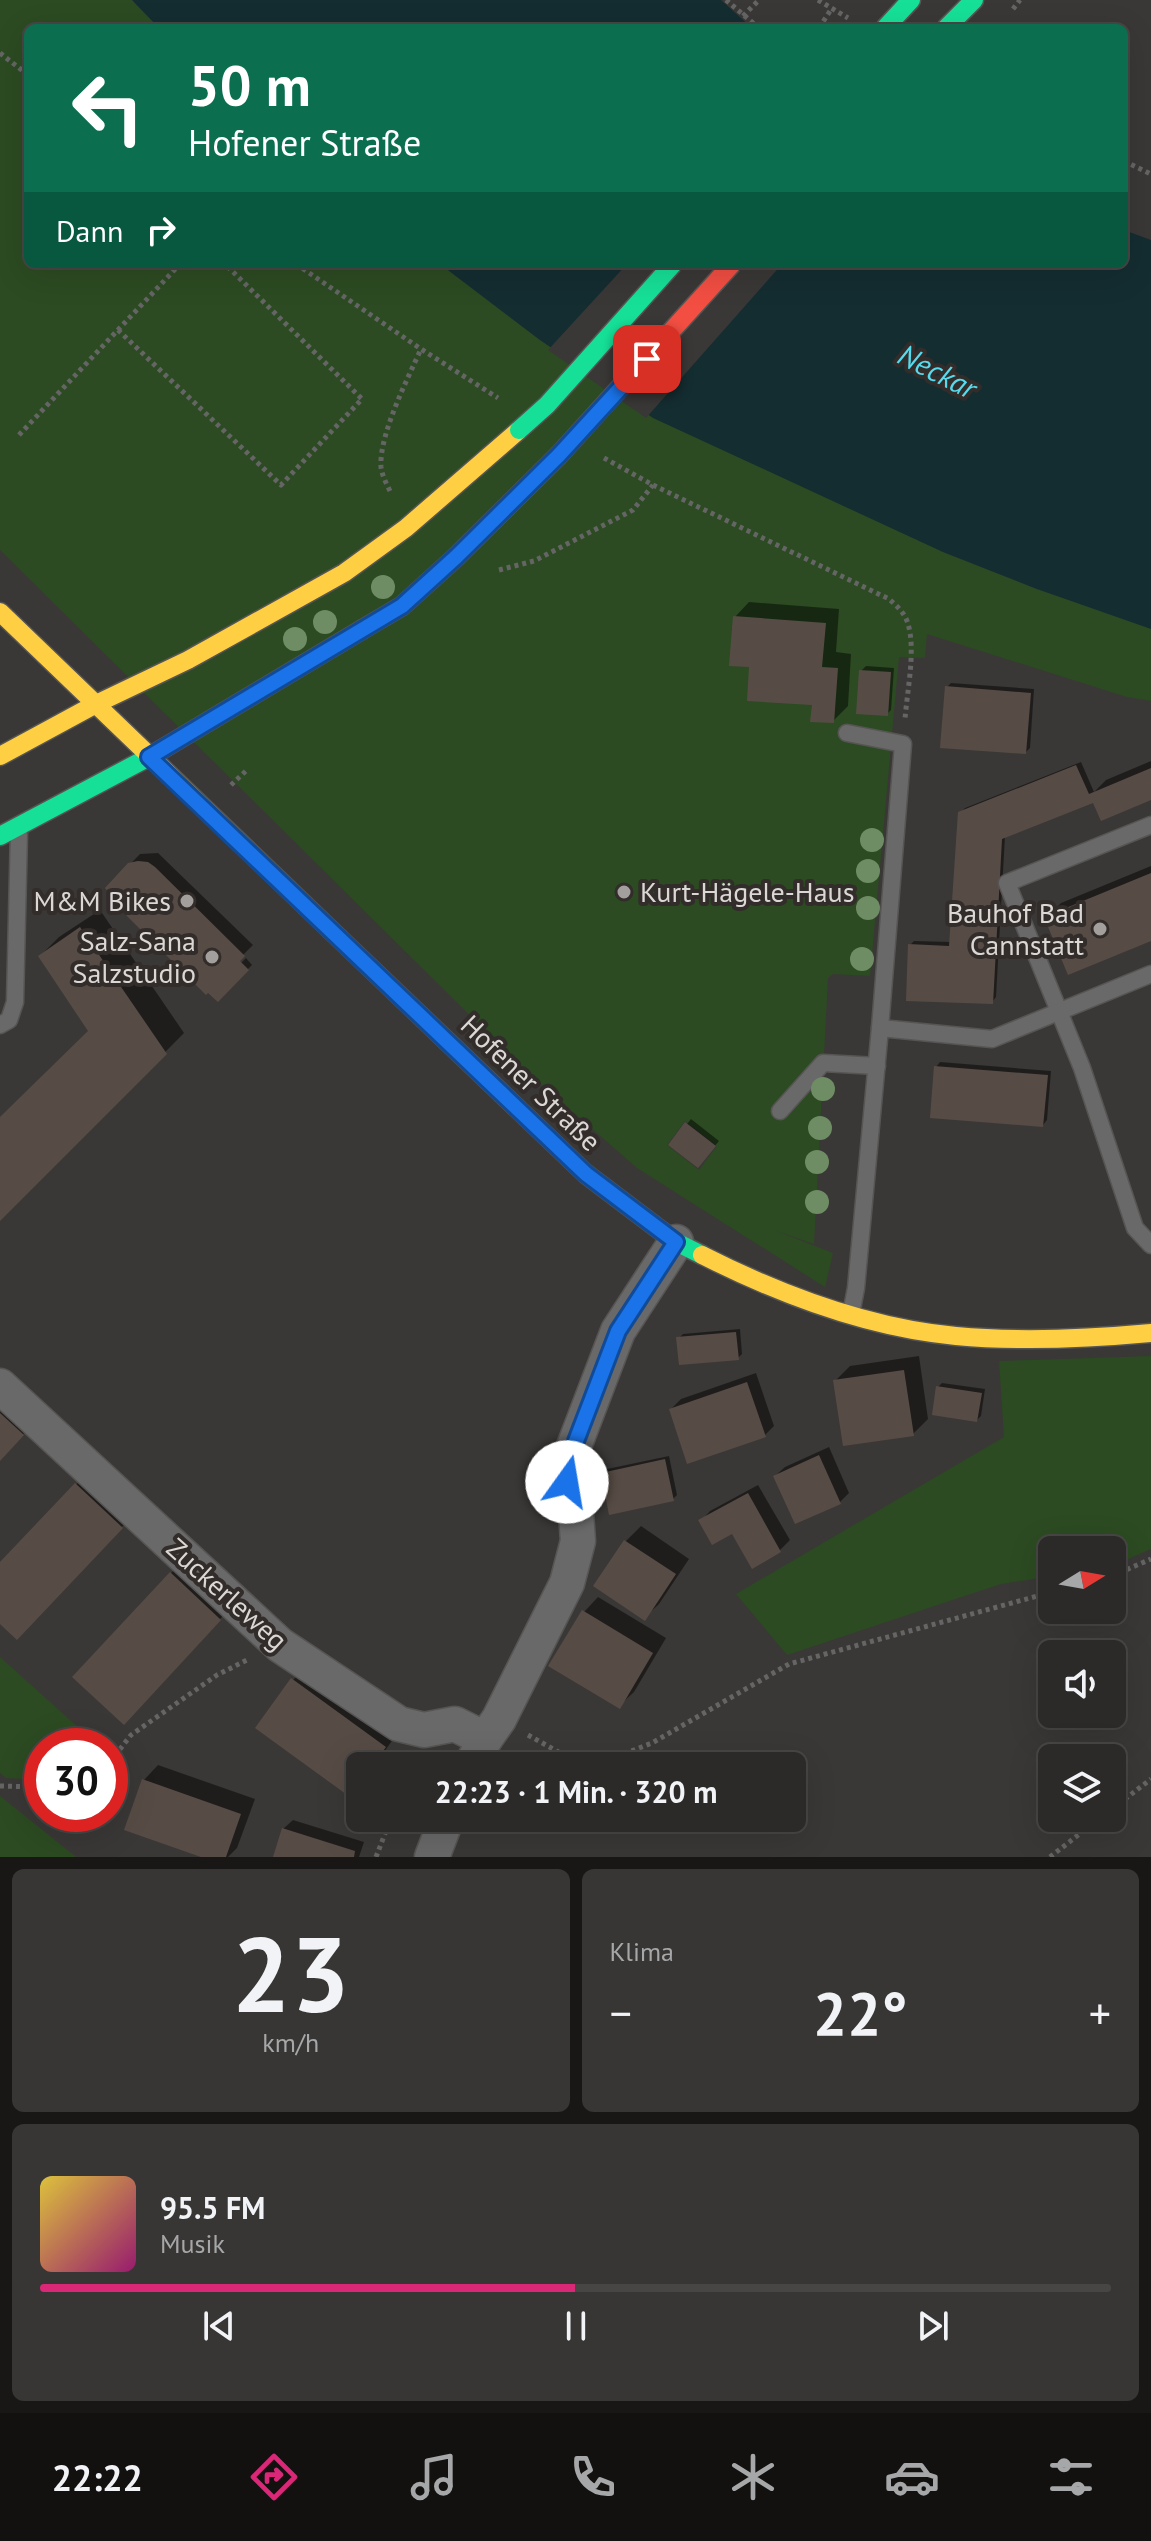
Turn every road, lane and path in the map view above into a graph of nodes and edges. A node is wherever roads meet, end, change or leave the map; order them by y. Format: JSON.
{"nodes":[{"id":1,"x":726,"y":0,"type":"edge"},
{"id":2,"x":759,"y":0,"type":"edge"},
{"id":3,"x":818,"y":0,"type":"edge"},
{"id":4,"x":911,"y":0,"type":"edge"},
{"id":5,"x":974,"y":0,"type":"edge"},
{"id":6,"x":849,"y":7,"type":"dead end"},
{"id":7,"x":832,"y":8,"type":"junction"},
{"id":8,"x":842,"y":14,"type":"junction"},
{"id":9,"x":743,"y":16,"type":"junction"},
{"id":10,"x":853,"y":21,"type":"dead end"},
{"id":11,"x":754,"y":24,"type":"edge"},
{"id":12,"x":822,"y":24,"type":"edge"},
{"id":13,"x":889,"y":24,"type":"edge"},
{"id":14,"x":950,"y":24,"type":"edge"},
{"id":15,"x":0,"y":53,"type":"edge"},
{"id":16,"x":24,"y":72,"type":"edge"},
{"id":17,"x":1128,"y":163,"type":"edge"},
{"id":18,"x":1151,"y":174,"type":"edge"},
{"id":19,"x":176,"y":268,"type":"edge"},
{"id":20,"x":229,"y":268,"type":"edge"},
{"id":21,"x":302,"y":268,"type":"edge"},
{"id":22,"x":669,"y":268,"type":"edge"},
{"id":23,"x":728,"y":268,"type":"edge"},
{"id":24,"x":118,"y":330,"type":"junction"},
{"id":25,"x":421,"y":349,"type":"junction"},
{"id":26,"x":510,"y":405,"type":"dead end"},
{"id":27,"x":19,"y":435,"type":"dead end"},
{"id":28,"x":601,"y":456,"type":"dead end"},
{"id":29,"x":653,"y":485,"type":"junction"},
{"id":30,"x":390,"y":491,"type":"dead end"},
{"id":31,"x":492,"y":571,"type":"dead end"},
{"id":32,"x":0,"y":612,"type":"edge"},
{"id":33,"x":96,"y":704,"type":"junction"},
{"id":34,"x":847,"y":733,"type":"dead end"},
{"id":35,"x":903,"y":744,"type":"junction"},
{"id":36,"x":0,"y":756,"type":"edge"},
{"id":37,"x":149,"y":757,"type":"junction"},
{"id":38,"x":24,"y":817,"type":"junction"},
{"id":39,"x":1151,"y":825,"type":"edge"},
{"id":40,"x":0,"y":836,"type":"edge"},
{"id":41,"x":1151,"y":974,"type":"edge"},
{"id":42,"x":1059,"y":1012,"type":"junction"},
{"id":43,"x":0,"y":1025,"type":"edge"},
{"id":44,"x":880,"y":1028,"type":"junction"},
{"id":45,"x":877,"y":1066,"type":"junction"},
{"id":46,"x":780,"y":1111,"type":"dead end"},
{"id":47,"x":676,"y":1242,"type":"junction"},
{"id":48,"x":1151,"y":1245,"type":"edge"},
{"id":49,"x":850,"y":1315,"type":"junction"},
{"id":50,"x":1151,"y":1333,"type":"edge"},
{"id":51,"x":0,"y":1386,"type":"edge"},
{"id":52,"x":1151,"y":1559,"type":"edge"},
{"id":53,"x":1126,"y":1570,"type":"edge"},
{"id":54,"x":1038,"y":1596,"type":"edge"},
{"id":55,"x":280,"y":1645,"type":"junction"},
{"id":56,"x":128,"y":1739,"type":"edge"},
{"id":57,"x":485,"y":1741,"type":"edge"},
{"id":58,"x":1151,"y":1779,"type":"edge"},
{"id":59,"x":0,"y":1786,"type":"edge"},
{"id":60,"x":24,"y":1787,"type":"edge"},
{"id":61,"x":1126,"y":1798,"type":"edge"},
{"id":62,"x":386,"y":1832,"type":"edge"},
{"id":63,"x":442,"y":1832,"type":"edge"},
{"id":64,"x":1082,"y":1832,"type":"edge"},
{"id":65,"x":376,"y":1857,"type":"edge"},
{"id":66,"x":432,"y":1857,"type":"edge"},
{"id":67,"x":1050,"y":1857,"type":"edge"}],
"edges":[{"from":1,"to":9,"type":"path"},
{"from":2,"to":9,"type":"path"},
{"from":3,"to":7,"type":"path"},
{"from":4,"to":13,"type":"main road"},
{"from":5,"to":14,"type":"main road"},
{"from":6,"to":8,"type":"path"},
{"from":7,"to":8,"type":"path"},
{"from":7,"to":12,"type":"path"},
{"from":8,"to":10,"type":"path"},
{"from":9,"to":11,"type":"path"},
{"from":15,"to":16,"type":"path"},
{"from":17,"to":18,"type":"path"},
{"from":19,"to":24,"type":"path"},
{"from":20,"to":24,"type":"path"},
{"from":21,"to":25,"type":"path"},
{"from":22,"to":33,"type":"main road","bridge":true},
{"from":23,"to":37,"type":"main road","bridge":true},
{"from":24,"to":27,"type":"path"},
{"from":25,"to":26,"type":"path"},
{"from":25,"to":30,"type":"path"},
{"from":28,"to":29,"type":"path"},
{"from":29,"to":31,"type":"path"},
{"from":29,"to":35,"type":"path"},
{"from":32,"to":33,"type":"main road","name":"Hofener Straße"},
{"from":33,"to":36,"type":"main road"},
{"from":33,"to":37,"type":"main road","name":"Hofener Straße"},
{"from":34,"to":35,"type":"lane"},
{"from":35,"to":44,"type":"lane"},
{"from":37,"to":38,"type":"main road"},
{"from":37,"to":47,"type":"main road","name":"Hofener Straße"},
{"from":38,"to":40,"type":"main road"},
{"from":38,"to":43,"type":"lane"},
{"from":39,"to":42,"type":"lane"},
{"from":41,"to":42,"type":"lane"},
{"from":42,"to":44,"type":"lane"},
{"from":42,"to":48,"type":"lane"},
{"from":44,"to":45,"type":"lane"},
{"from":45,"to":46,"type":"lane"},
{"from":45,"to":49,"type":"lane"},
{"from":47,"to":49,"type":"main road","name":"Hofener Straße"},
{"from":47,"to":57,"type":"street"},
{"from":49,"to":50,"type":"main road","name":"Hofener Straße"},
{"from":51,"to":55,"type":"street","name":"Zuckerleweg"},
{"from":52,"to":53,"type":"path"},
{"from":54,"to":57,"type":"path"},
{"from":55,"to":56,"type":"path"},
{"from":55,"to":57,"type":"street","name":"Zuckerleweg"},
{"from":58,"to":61,"type":"path"},
{"from":59,"to":60,"type":"path"},
{"from":62,"to":65,"type":"path"},
{"from":63,"to":66,"type":"street"},
{"from":64,"to":67,"type":"path"}]}
